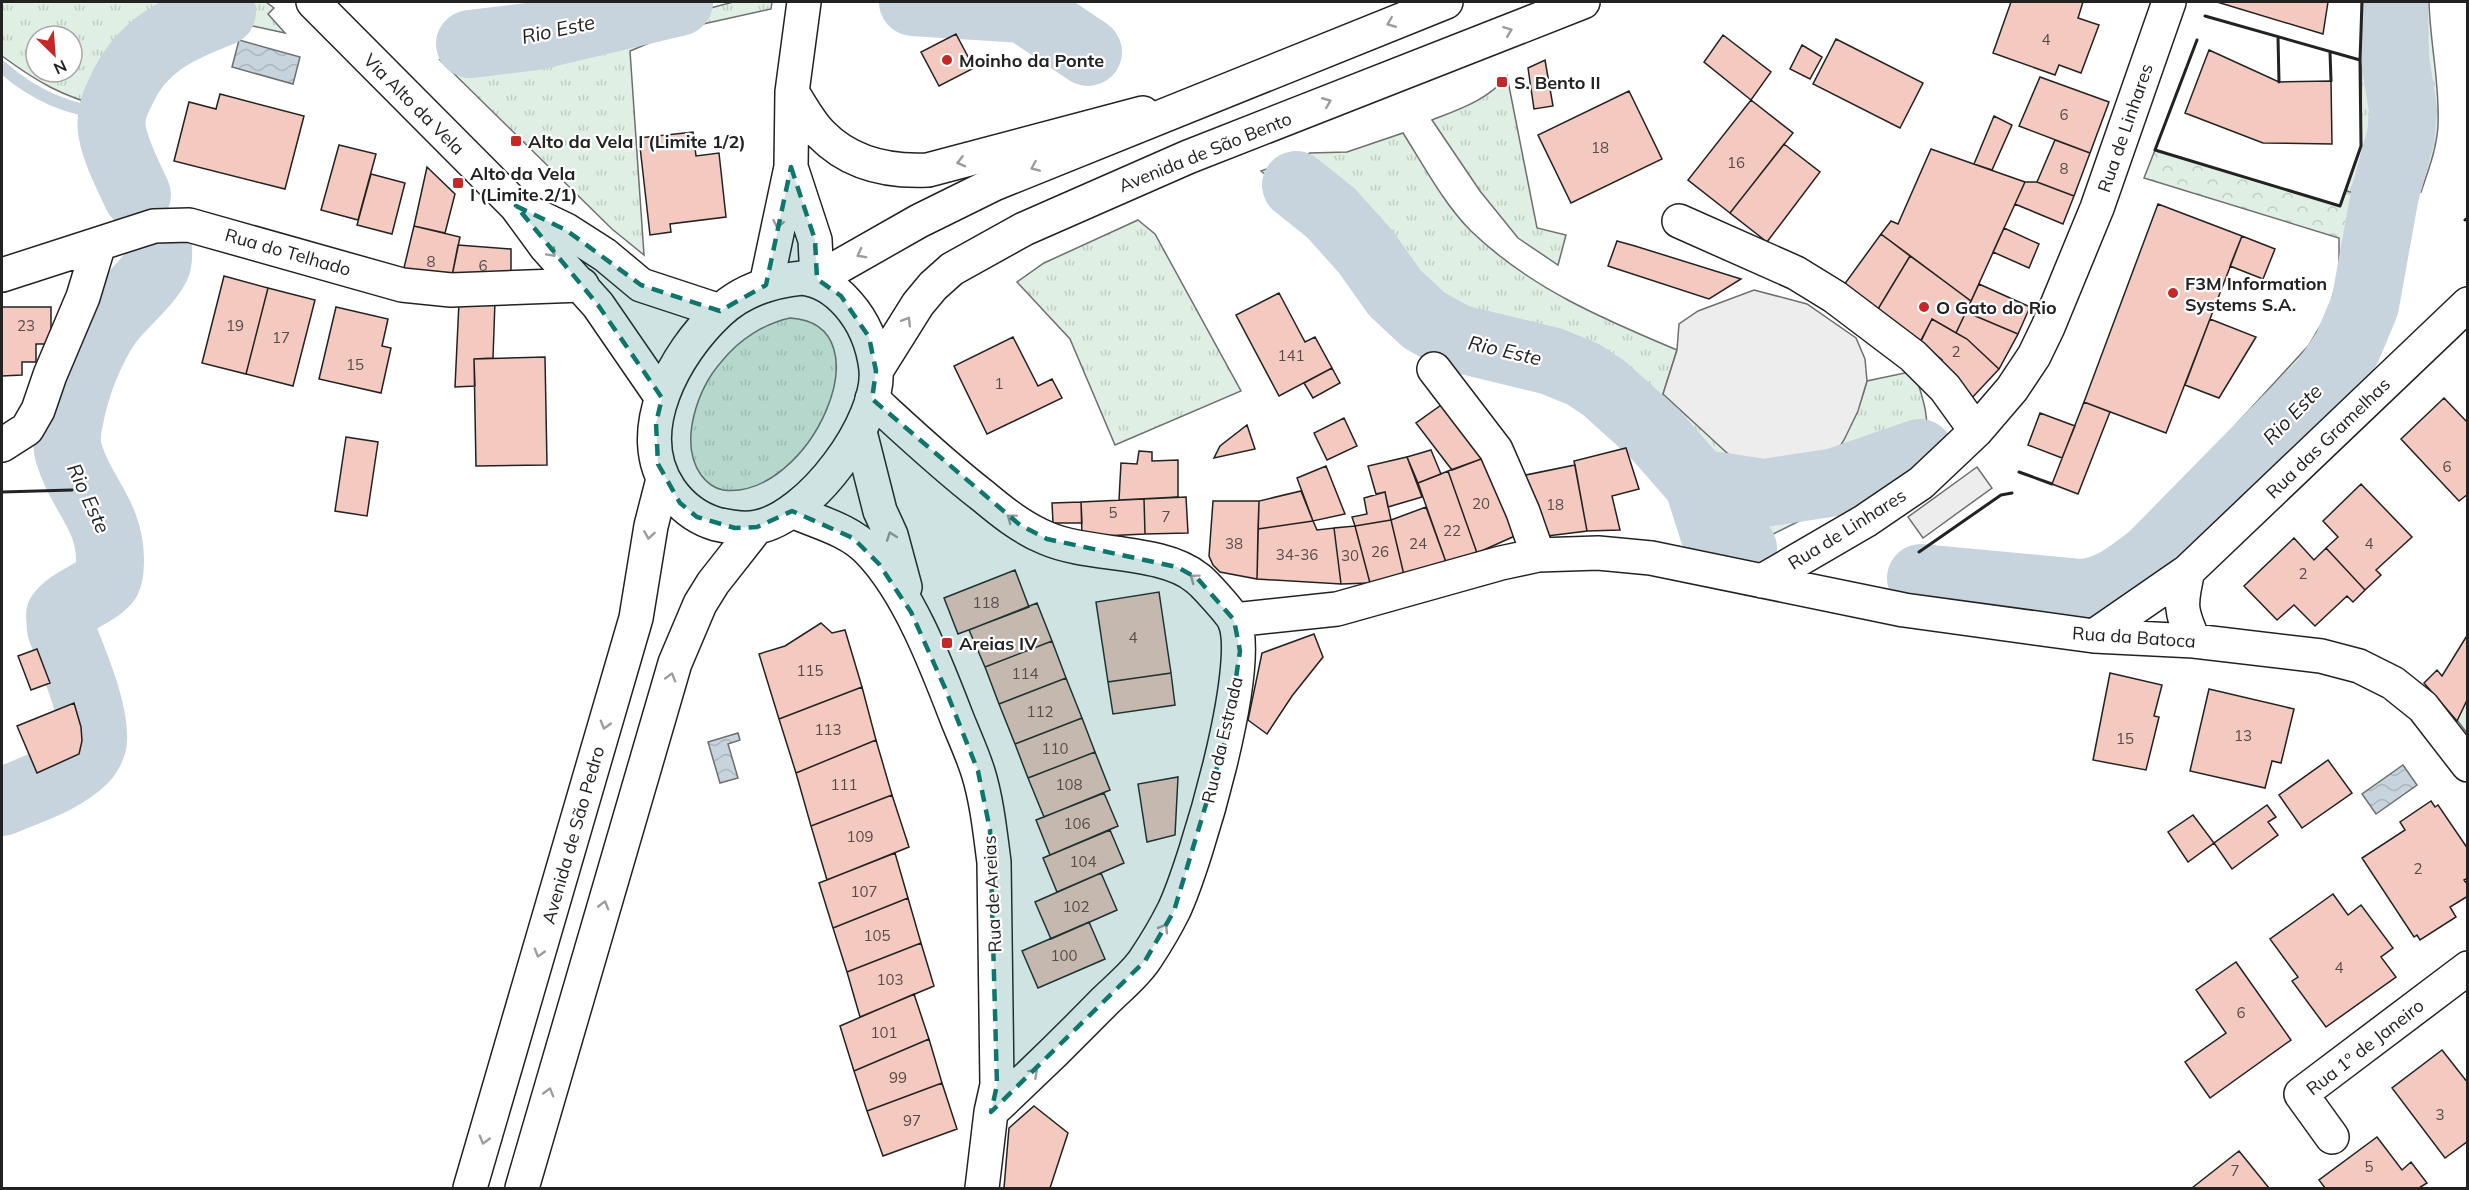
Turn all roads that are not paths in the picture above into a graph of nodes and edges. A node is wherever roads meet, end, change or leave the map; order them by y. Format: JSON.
{"nodes":[{"id":1,"x":313,"y":2,"type":"edge"},
{"id":2,"x":804,"y":2,"type":"edge"},
{"id":3,"x":1446,"y":2,"type":"edge"},
{"id":4,"x":1583,"y":2,"type":"edge"},
{"id":5,"x":2169,"y":2,"type":"edge"},
{"id":6,"x":792,"y":92,"type":"junction"},
{"id":7,"x":1200,"y":100,"type":"junction"},
{"id":8,"x":791,"y":167,"type":"junction"},
{"id":9,"x":516,"y":206,"type":"junction"},
{"id":10,"x":1679,"y":221,"type":"dead end"},
{"id":11,"x":99,"y":244,"type":"junction"},
{"id":12,"x":2,"y":275,"type":"edge"},
{"id":13,"x":817,"y":279,"type":"junction"},
{"id":14,"x":582,"y":285,"type":"junction"},
{"id":15,"x":641,"y":285,"type":"junction"},
{"id":16,"x":766,"y":285,"type":"junction"},
{"id":17,"x":2468,"y":304,"type":"edge"},
{"id":18,"x":720,"y":311,"type":"junction"},
{"id":19,"x":1434,"y":369,"type":"dead end"},
{"id":20,"x":874,"y":385,"type":"junction"},
{"id":21,"x":662,"y":398,"type":"junction"},
{"id":22,"x":1976,"y":431,"type":"junction"},
{"id":23,"x":860,"y":432,"type":"junction"},
{"id":24,"x":2,"y":445,"type":"edge"},
{"id":25,"x":663,"y":478,"type":"junction"},
{"id":26,"x":792,"y":511,"type":"junction"},
{"id":27,"x":757,"y":527,"type":"junction"},
{"id":28,"x":1538,"y":555,"type":"junction"},
{"id":29,"x":2188,"y":571,"type":"junction"},
{"id":30,"x":1762,"y":581,"type":"junction"},
{"id":31,"x":912,"y":612,"type":"junction"},
{"id":32,"x":1234,"y":620,"type":"junction"},
{"id":33,"x":2094,"y":636,"type":"junction"},
{"id":34,"x":2194,"y":641,"type":"junction"},
{"id":35,"x":2468,"y":765,"type":"edge"},
{"id":36,"x":2468,"y":968,"type":"edge"},
{"id":37,"x":991,"y":1112,"type":"junction"},
{"id":38,"x":2332,"y":1137,"type":"dead end"},
{"id":39,"x":470,"y":1188,"type":"edge"},
{"id":40,"x":522,"y":1188,"type":"edge"},
{"id":41,"x":982,"y":1188,"type":"edge"}],
"edges":[{"from":1,"to":9,"type":"street","name":"Via Alto da Vela"},
{"from":2,"to":6,"type":"street"},
{"from":3,"to":7,"type":"street","one_way":true},
{"from":20,"to":4,"type":"street","name":"Avenida de São Bento","one_way":true},
{"from":5,"to":22,"type":"street","name":"Rua de Linhares"},
{"from":7,"to":6,"type":"street","one_way":true},
{"from":6,"to":8,"type":"street"},
{"from":7,"to":13,"type":"street","one_way":true},
{"from":8,"to":13,"type":"street"},
{"from":8,"to":16,"type":"street","one_way":true},
{"from":9,"to":14,"type":"street","name":"Via Alto da Vela","one_way":true},
{"from":9,"to":15,"type":"street","name":"Via Alto da Vela"},
{"from":10,"to":22,"type":"street"},
{"from":11,"to":12,"type":"street","name":"Rua do Telhado"},
{"from":11,"to":14,"type":"street","name":"Rua do Telhado"},
{"from":11,"to":24,"type":"street"},
{"from":13,"to":16,"type":"street","name":"Avenida de São Pedro"},
{"from":13,"to":20,"type":"street"},
{"from":14,"to":15,"type":"street","name":"Via Alto da Vela"},
{"from":14,"to":21,"type":"street","name":"Via Alto da Vela"},
{"from":15,"to":18,"type":"street","name":"Via Alto da Vela"},
{"from":16,"to":18,"type":"street","name":"Avenida de São Pedro"},
{"from":17,"to":29,"type":"street","name":"Rua das Gramelhas"},
{"from":18,"to":21,"type":"street","name":"Avenida de São Pedro"},
{"from":19,"to":28,"type":"street"},
{"from":20,"to":23,"type":"street","name":"Avenida de São Pedro"},
{"from":32,"to":20,"type":"street","one_way":true},
{"from":21,"to":25,"type":"street","name":"Avenida de São Pedro"},
{"from":22,"to":30,"type":"street","name":"Rua de Linhares"},
{"from":23,"to":26,"type":"street","name":"Avenida de São Pedro"},
{"from":31,"to":23,"type":"street","name":"Rua de Areias","one_way":true},
{"from":25,"to":27,"type":"street","name":"Avenida de São Pedro"},
{"from":25,"to":39,"type":"street","name":"Avenida de São Pedro","one_way":true},
{"from":26,"to":27,"type":"street","name":"Avenida de São Pedro"},
{"from":26,"to":31,"type":"street","name":"Rua de Areias"},
{"from":40,"to":27,"type":"street","name":"Avenida de São Pedro","one_way":true},
{"from":28,"to":30,"type":"street"},
{"from":28,"to":32,"type":"street"},
{"from":29,"to":33,"type":"street","name":"Rua das Gramelhas"},
{"from":29,"to":34,"type":"street"},
{"from":30,"to":33,"type":"street","name":"Rua da Batoca"},
{"from":31,"to":37,"type":"street","name":"Rua de Areias"},
{"from":37,"to":32,"type":"street","name":"Rua da Estrada","one_way":true},
{"from":33,"to":34,"type":"street","name":"Rua da Batoca"},
{"from":34,"to":35,"type":"street","name":"Rua da Batoca"},
{"from":36,"to":38,"type":"street","name":"Rua 1º de Janeiro"},
{"from":37,"to":41,"type":"street","name":"Rua de Areias"}]}
